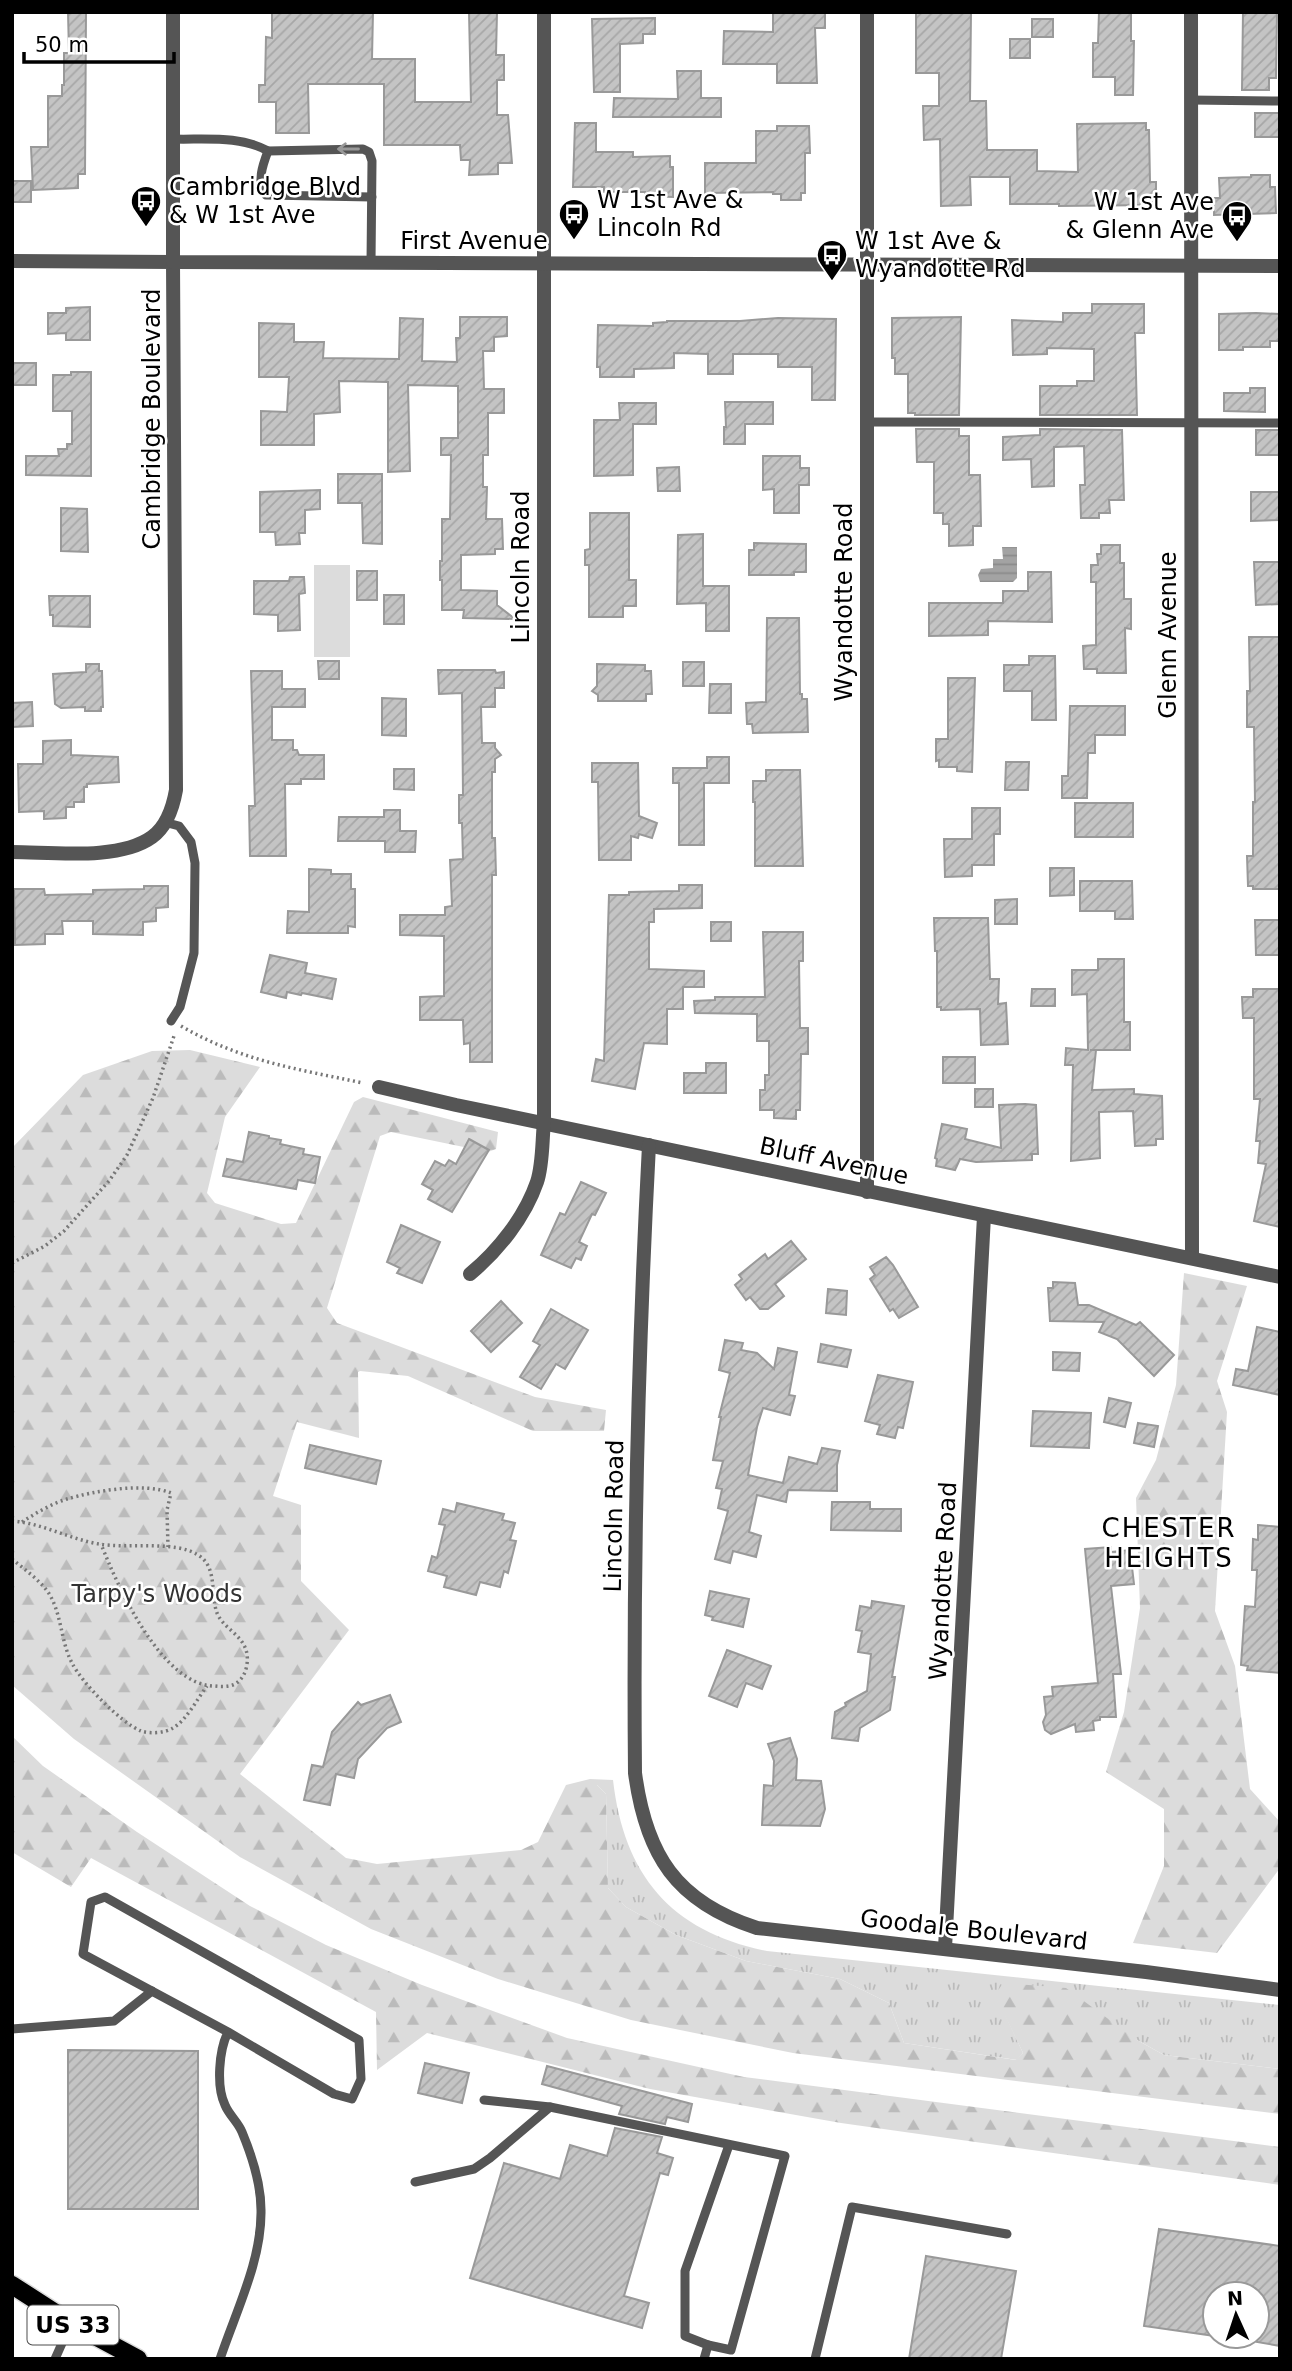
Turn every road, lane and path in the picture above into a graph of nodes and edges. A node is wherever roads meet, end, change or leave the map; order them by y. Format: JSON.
{"nodes":[{"id":1,"x":173,"y":12,"type":"edge"},
{"id":2,"x":544,"y":12,"type":"edge"},
{"id":3,"x":867,"y":12,"type":"edge"},
{"id":4,"x":1191,"y":12,"type":"edge"},
{"id":5,"x":1190,"y":100,"type":"junction"},
{"id":6,"x":1280,"y":101,"type":"edge"},
{"id":7,"x":172,"y":139,"type":"junction"},
{"id":8,"x":268,"y":151,"type":"junction"},
{"id":9,"x":372,"y":197,"type":"junction"},
{"id":10,"x":12,"y":261,"type":"edge"},
{"id":11,"x":173,"y":262,"type":"junction"},
{"id":12,"x":372,"y":263,"type":"junction"},
{"id":13,"x":544,"y":264,"type":"junction"},
{"id":14,"x":867,"y":264,"type":"junction"},
{"id":15,"x":1191,"y":264,"type":"junction"},
{"id":16,"x":1280,"y":266,"type":"edge"},
{"id":17,"x":867,"y":422,"type":"junction"},
{"id":18,"x":1191,"y":423,"type":"junction"},
{"id":19,"x":1280,"y":424,"type":"edge"},
{"id":20,"x":164,"y":822,"type":"junction"},
{"id":21,"x":12,"y":852,"type":"edge"},
{"id":22,"x":171,"y":1021,"type":"dead end"},
{"id":23,"x":379,"y":1087,"type":"joint"},
{"id":24,"x":544,"y":1122,"type":"junction"},
{"id":25,"x":649,"y":1145,"type":"junction"},
{"id":26,"x":867,"y":1192,"type":"junction"},
{"id":27,"x":984,"y":1216,"type":"junction"},
{"id":28,"x":1192,"y":1257,"type":"junction"},
{"id":29,"x":12,"y":1263,"type":"edge"},
{"id":30,"x":470,"y":1274,"type":"dead end"},
{"id":31,"x":1280,"y":1277,"type":"edge"},
{"id":32,"x":12,"y":1521,"type":"edge"},
{"id":33,"x":22,"y":1522,"type":"junction"},
{"id":34,"x":101,"y":1545,"type":"junction"},
{"id":35,"x":168,"y":1547,"type":"junction"},
{"id":36,"x":12,"y":1559,"type":"edge"},
{"id":37,"x":207,"y":1686,"type":"junction"},
{"id":38,"x":676,"y":1880,"type":"joint"},
{"id":39,"x":946,"y":1948,"type":"junction"},
{"id":40,"x":1280,"y":1990,"type":"edge"},
{"id":41,"x":152,"y":1991,"type":"junction"},
{"id":42,"x":12,"y":2029,"type":"edge"},
{"id":43,"x":228,"y":2032,"type":"junction"},
{"id":44,"x":484,"y":2100,"type":"dead end"},
{"id":45,"x":551,"y":2107,"type":"junction"},
{"id":46,"x":729,"y":2145,"type":"junction"},
{"id":47,"x":415,"y":2182,"type":"dead end"},
{"id":48,"x":1007,"y":2234,"type":"dead end"},
{"id":49,"x":12,"y":2284,"type":"edge"},
{"id":50,"x":71,"y":2323,"type":"junction"},
{"id":51,"x":708,"y":2345,"type":"junction"},
{"id":52,"x":55,"y":2359,"type":"edge"},
{"id":53,"x":138,"y":2359,"type":"edge"},
{"id":54,"x":220,"y":2359,"type":"edge"},
{"id":55,"x":704,"y":2359,"type":"edge"},
{"id":56,"x":815,"y":2359,"type":"edge"}],
"edges":[{"from":1,"to":7,"type":"street","name":"Cambridge Boulevard"},
{"from":2,"to":13,"type":"street","name":"Lincoln Road"},
{"from":3,"to":14,"type":"street","name":"Wyandotte Road"},
{"from":4,"to":5,"type":"street","name":"Glenn Avenue"},
{"from":5,"to":6,"type":"lane"},
{"from":5,"to":15,"type":"street","name":"Glenn Avenue"},
{"from":7,"to":8,"type":"lane"},
{"from":7,"to":11,"type":"street","name":"Cambridge Boulevard"},
{"from":9,"to":8,"type":"lane","one_way":true},
{"from":8,"to":9,"type":"lane"},
{"from":9,"to":12,"type":"lane"},
{"from":10,"to":11,"type":"street","name":"First Avenue"},
{"from":11,"to":12,"type":"street","name":"First Avenue"},
{"from":11,"to":20,"type":"street","name":"Cambridge Boulevard"},
{"from":12,"to":13,"type":"street","name":"First Avenue"},
{"from":13,"to":14,"type":"street","name":"First Avenue"},
{"from":13,"to":24,"type":"street","name":"Lincoln Road"},
{"from":14,"to":15,"type":"street","name":"First Avenue"},
{"from":14,"to":17,"type":"street","name":"Wyandotte Road"},
{"from":15,"to":16,"type":"street","name":"First Avenue"},
{"from":15,"to":18,"type":"street","name":"Glenn Avenue"},
{"from":17,"to":18,"type":"lane"},
{"from":17,"to":26,"type":"street","name":"Wyandotte Road"},
{"from":18,"to":19,"type":"lane"},
{"from":18,"to":28,"type":"street","name":"Glenn Avenue"},
{"from":20,"to":21,"type":"street"},
{"from":20,"to":22,"type":"lane"},
{"from":23,"to":24,"type":"street","name":"Bluff Avenue"},
{"from":23,"to":29,"type":"path"},
{"from":24,"to":25,"type":"street","name":"Bluff Avenue"},
{"from":24,"to":30,"type":"street","name":"Lincoln Road"},
{"from":25,"to":26,"type":"street","name":"Bluff Avenue"},
{"from":25,"to":38,"type":"street","name":"Lincoln Road"},
{"from":26,"to":27,"type":"street","name":"Bluff Avenue"},
{"from":27,"to":28,"type":"street","name":"Bluff Avenue"},
{"from":27,"to":39,"type":"street","name":"Wyandotte Road"},
{"from":28,"to":31,"type":"street","name":"Bluff Avenue"},
{"from":32,"to":33,"type":"path"},
{"from":33,"to":34,"type":"path"},
{"from":33,"to":35,"type":"path"},
{"from":34,"to":35,"type":"path"},
{"from":34,"to":37,"type":"path"},
{"from":35,"to":37,"type":"path"},
{"from":36,"to":37,"type":"path"},
{"from":38,"to":39,"type":"street","name":"Goodale Boulevard"},
{"from":39,"to":40,"type":"street","name":"Goodale Boulevard"},
{"from":41,"to":42,"type":"lane"},
{"from":41,"to":43,"type":"lane"},
{"from":41,"to":43,"type":"lane"},
{"from":43,"to":54,"type":"lane"},
{"from":44,"to":45,"type":"lane"},
{"from":45,"to":46,"type":"lane"},
{"from":45,"to":47,"type":"lane"},
{"from":46,"to":51,"type":"lane"},
{"from":46,"to":51,"type":"lane"},
{"from":48,"to":56,"type":"lane"},
{"from":49,"to":50,"type":"main road","number":"US 33"},
{"from":50,"to":52,"type":"lane"},
{"from":50,"to":53,"type":"main road","number":"US 33"},
{"from":51,"to":55,"type":"lane"}]}
